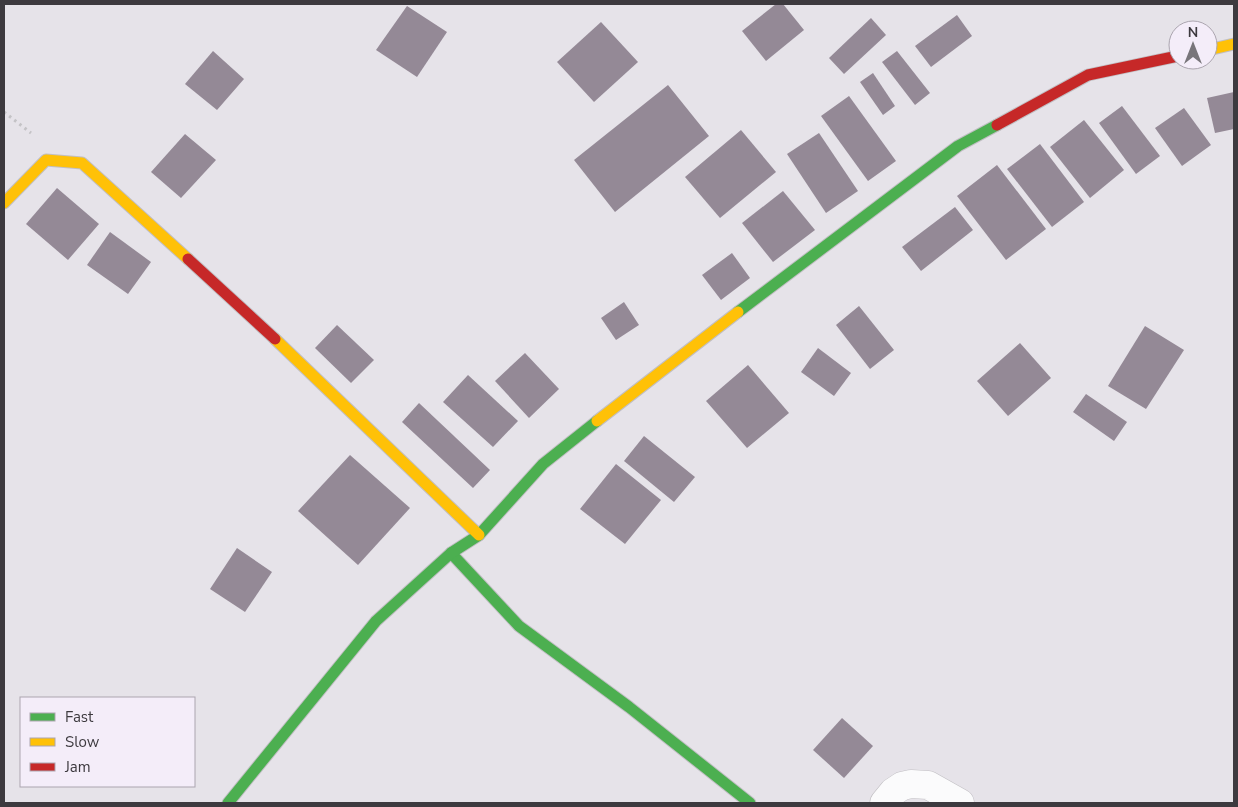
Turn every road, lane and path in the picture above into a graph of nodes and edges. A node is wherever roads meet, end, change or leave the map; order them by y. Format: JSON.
{"nodes":[{"id":1,"x":1234,"y":44,"type":"edge"},
{"id":2,"x":1218,"y":48,"type":"edge"},
{"id":3,"x":1168,"y":58,"type":"edge"},
{"id":4,"x":4,"y":203,"type":"edge"},
{"id":5,"x":479,"y":535,"type":"junction"},
{"id":6,"x":451,"y":553,"type":"junction"},
{"id":7,"x":228,"y":803,"type":"edge"},
{"id":8,"x":750,"y":803,"type":"edge"},
{"id":9,"x":884,"y":803,"type":"edge"},
{"id":10,"x":960,"y":803,"type":"edge"}],
"edges":[{"from":1,"to":2,"type":"street"},
{"from":3,"to":5,"type":"street"},
{"from":4,"to":5,"type":"street"},
{"from":5,"to":6,"type":"street"},
{"from":6,"to":7,"type":"street"},
{"from":6,"to":8,"type":"street"},
{"from":9,"to":10,"type":"street"}]}
